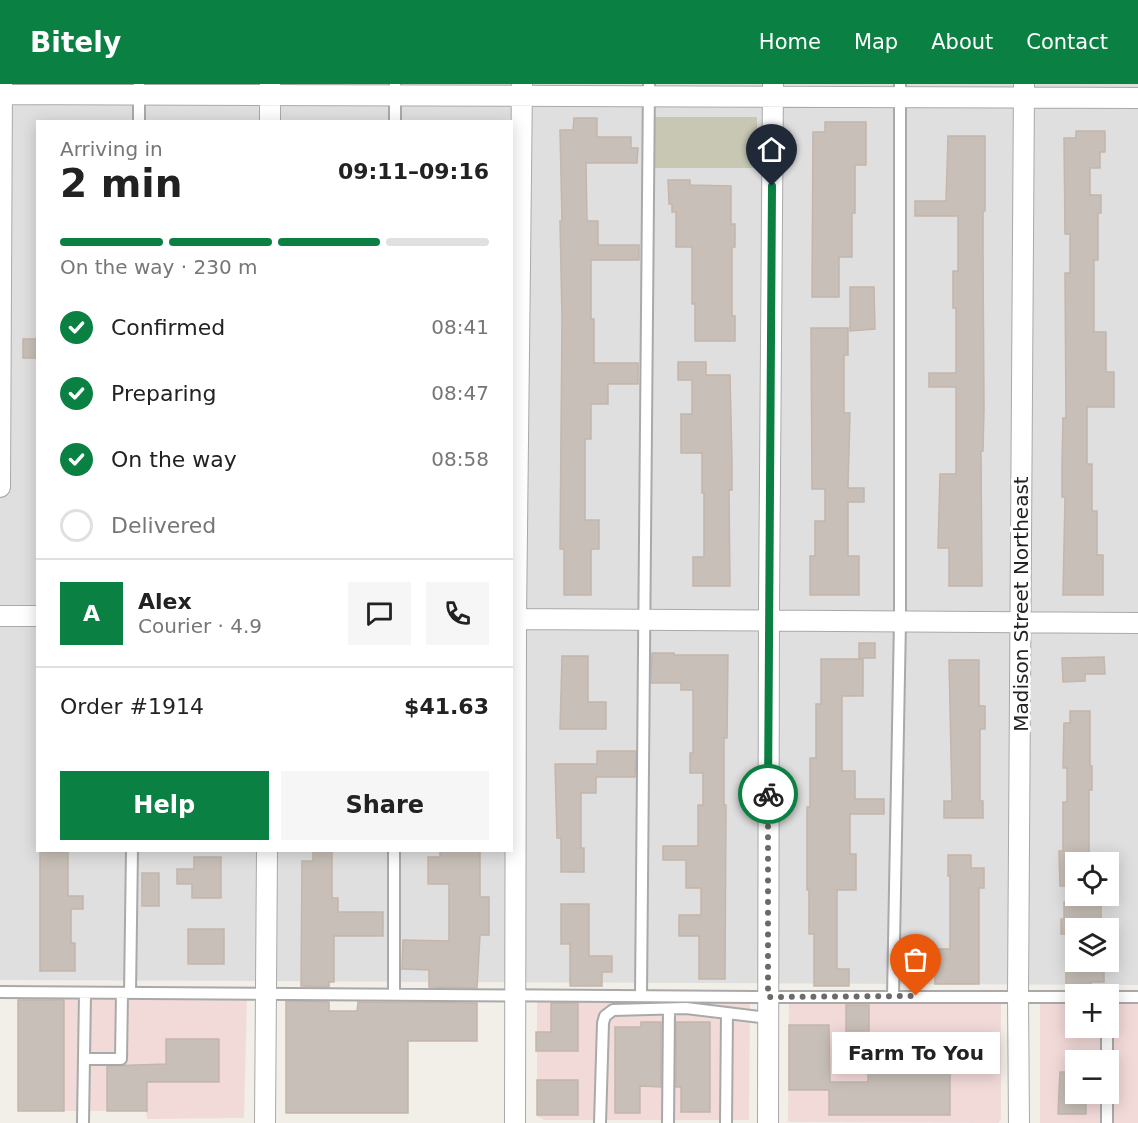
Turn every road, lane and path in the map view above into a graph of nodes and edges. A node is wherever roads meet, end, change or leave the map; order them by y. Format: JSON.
{"nodes":[{"id":1,"x":139,"y":89,"type":"edge"},
{"id":2,"x":270,"y":90,"type":"edge"},
{"id":3,"x":395,"y":90,"type":"edge"},
{"id":4,"x":522,"y":90,"type":"edge"},
{"id":5,"x":2,"y":91,"type":"edge"},
{"id":6,"x":649,"y":91,"type":"edge"},
{"id":7,"x":772,"y":91,"type":"edge"},
{"id":8,"x":900,"y":91,"type":"edge"},
{"id":9,"x":1024,"y":91,"type":"edge"},
{"id":10,"x":1138,"y":98,"type":"edge"},
{"id":11,"x":139,"y":120,"type":"edge"},
{"id":12,"x":270,"y":120,"type":"edge"},
{"id":13,"x":395,"y":120,"type":"edge"},
{"id":14,"x":0,"y":487,"type":"edge"},
{"id":15,"x":0,"y":616,"type":"edge"},
{"id":16,"x":36,"y":616,"type":"edge"},
{"id":17,"x":514,"y":619,"type":"edge"},
{"id":18,"x":645,"y":620,"type":"junction"},
{"id":19,"x":769,"y":621,"type":"junction"},
{"id":20,"x":900,"y":621,"type":"junction"},
{"id":21,"x":1021,"y":622,"type":"junction"},
{"id":22,"x":1138,"y":623,"type":"edge"},
{"id":23,"x":132,"y":852,"type":"edge"},
{"id":24,"x":267,"y":852,"type":"edge"},
{"id":25,"x":394,"y":852,"type":"edge"},
{"id":26,"x":0,"y":992,"type":"edge"},
{"id":27,"x":85,"y":993,"type":"junction"},
{"id":28,"x":126,"y":993,"type":"junction"},
{"id":29,"x":266,"y":993,"type":"junction"},
{"id":30,"x":394,"y":994,"type":"junction"},
{"id":31,"x":515,"y":995,"type":"junction"},
{"id":32,"x":641,"y":996,"type":"junction"},
{"id":33,"x":1018,"y":996,"type":"junction"},
{"id":34,"x":768,"y":997,"type":"junction"},
{"id":35,"x":893,"y":997,"type":"junction"},
{"id":36,"x":1065,"y":997,"type":"edge"},
{"id":37,"x":1119,"y":997,"type":"edge"},
{"id":38,"x":1138,"y":997,"type":"edge"},
{"id":39,"x":669,"y":1009,"type":"junction"},
{"id":40,"x":727,"y":1013,"type":"junction"},
{"id":41,"x":768,"y":1018,"type":"junction"},
{"id":42,"x":84,"y":1059,"type":"junction"},
{"id":43,"x":1107,"y":1104,"type":"edge"},
{"id":44,"x":83,"y":1123,"type":"edge"},
{"id":45,"x":265,"y":1123,"type":"edge"},
{"id":46,"x":515,"y":1123,"type":"edge"},
{"id":47,"x":600,"y":1123,"type":"edge"},
{"id":48,"x":668,"y":1123,"type":"edge"},
{"id":49,"x":726,"y":1123,"type":"edge"},
{"id":50,"x":768,"y":1123,"type":"edge"},
{"id":51,"x":1019,"y":1123,"type":"edge"},
{"id":52,"x":1107,"y":1123,"type":"edge"}],
"edges":[{"from":1,"to":2,"type":"street"},
{"from":1,"to":5,"type":"street"},
{"from":1,"to":11,"type":"lane"},
{"from":2,"to":3,"type":"street"},
{"from":2,"to":12,"type":"street"},
{"from":3,"to":4,"type":"street"},
{"from":3,"to":13,"type":"lane"},
{"from":4,"to":6,"type":"street"},
{"from":4,"to":17,"type":"street"},
{"from":5,"to":14,"type":"street"},
{"from":6,"to":7,"type":"street"},
{"from":6,"to":18,"type":"lane"},
{"from":7,"to":8,"type":"street"},
{"from":7,"to":19,"type":"street"},
{"from":8,"to":9,"type":"street"},
{"from":8,"to":20,"type":"lane"},
{"from":9,"to":10,"type":"street"},
{"from":9,"to":21,"type":"street","name":"Madison Street Northeast"},
{"from":15,"to":16,"type":"street"},
{"from":17,"to":18,"type":"street"},
{"from":17,"to":31,"type":"street"},
{"from":18,"to":19,"type":"street"},
{"from":18,"to":32,"type":"lane"},
{"from":19,"to":20,"type":"street"},
{"from":19,"to":34,"type":"street"},
{"from":20,"to":21,"type":"street"},
{"from":20,"to":35,"type":"lane"},
{"from":21,"to":22,"type":"street"},
{"from":21,"to":33,"type":"street","name":"Madison Street Northeast"},
{"from":23,"to":28,"type":"lane"},
{"from":24,"to":29,"type":"street"},
{"from":25,"to":30,"type":"lane"},
{"from":26,"to":27,"type":"lane"},
{"from":27,"to":28,"type":"lane"},
{"from":27,"to":42,"type":"lane"},
{"from":28,"to":29,"type":"lane"},
{"from":28,"to":42,"type":"lane"},
{"from":29,"to":30,"type":"lane"},
{"from":29,"to":45,"type":"street"},
{"from":30,"to":31,"type":"lane"},
{"from":31,"to":32,"type":"lane"},
{"from":31,"to":46,"type":"street"},
{"from":32,"to":34,"type":"lane"},
{"from":33,"to":35,"type":"lane"},
{"from":33,"to":36,"type":"lane"},
{"from":33,"to":51,"type":"street","name":"Madison Street Northeast"},
{"from":34,"to":35,"type":"lane"},
{"from":34,"to":41,"type":"street"},
{"from":37,"to":38,"type":"lane"},
{"from":39,"to":40,"type":"lane"},
{"from":39,"to":47,"type":"lane"},
{"from":39,"to":48,"type":"lane"},
{"from":40,"to":41,"type":"lane"},
{"from":40,"to":49,"type":"lane"},
{"from":41,"to":50,"type":"street"},
{"from":42,"to":44,"type":"lane"},
{"from":43,"to":52,"type":"lane"}]}
